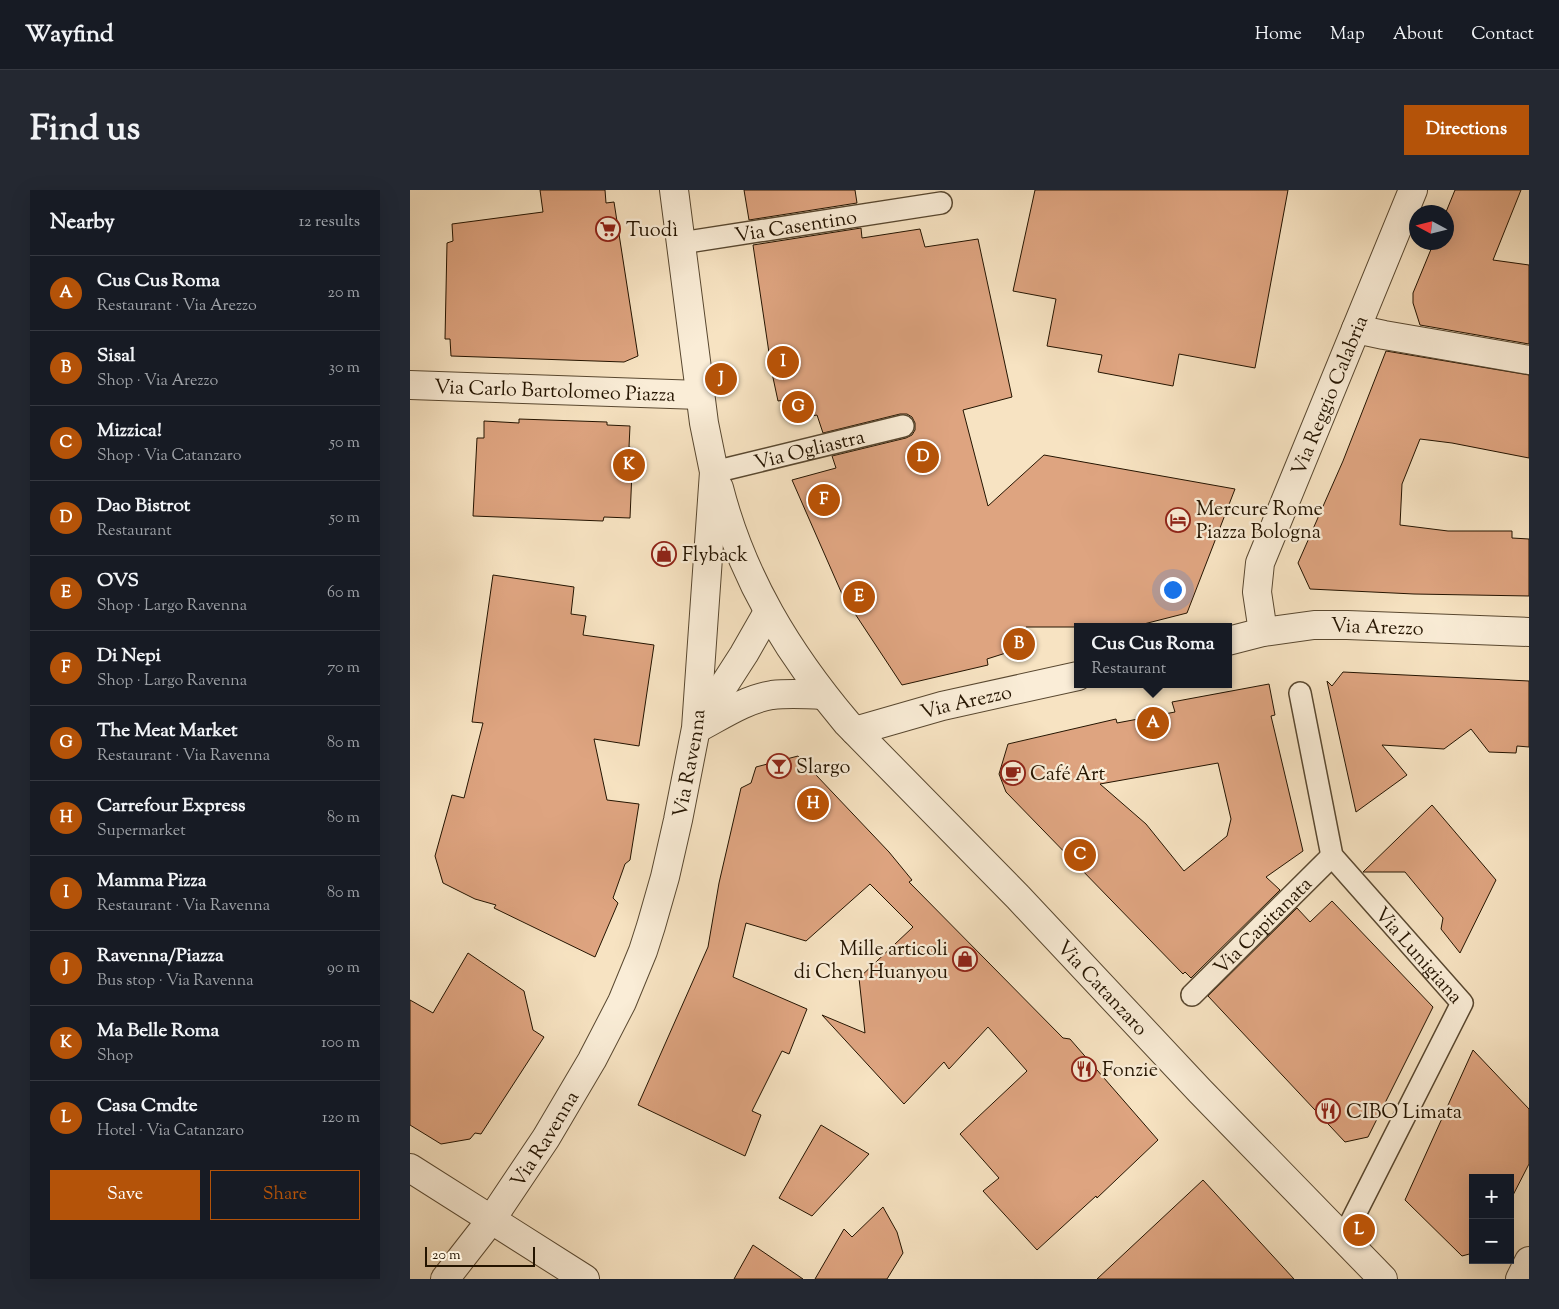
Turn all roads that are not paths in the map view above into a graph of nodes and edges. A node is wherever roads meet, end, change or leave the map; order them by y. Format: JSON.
{"nodes":[{"id":1,"x":674,"y":190,"type":"edge"},
{"id":2,"x":1413,"y":190,"type":"edge"},
{"id":3,"x":941,"y":203,"type":"dead end"},
{"id":4,"x":681,"y":243,"type":"junction"},
{"id":5,"x":1356,"y":329,"type":"junction"},
{"id":6,"x":1529,"y":360,"type":"edge"},
{"id":7,"x":410,"y":385,"type":"edge"},
{"id":8,"x":700,"y":395,"type":"junction"},
{"id":9,"x":903,"y":426,"type":"dead end"},
{"id":10,"x":714,"y":472,"type":"junction"},
{"id":11,"x":768,"y":612,"type":"junction"},
{"id":12,"x":1262,"y":632,"type":"junction"},
{"id":13,"x":1529,"y":632,"type":"edge"},
{"id":14,"x":1232,"y":640,"type":"edge"},
{"id":15,"x":1074,"y":677,"type":"edge"},
{"id":16,"x":1300,"y":692,"type":"dead end"},
{"id":17,"x":823,"y":695,"type":"junction"},
{"id":18,"x":696,"y":728,"type":"junction"},
{"id":19,"x":854,"y":731,"type":"junction"},
{"id":20,"x":1332,"y":856,"type":"junction"},
{"id":21,"x":1192,"y":995,"type":"dead end"},
{"id":22,"x":410,"y":1168,"type":"edge"},
{"id":23,"x":491,"y":1220,"type":"junction"},
{"id":24,"x":1343,"y":1238,"type":"junction"},
{"id":25,"x":1529,"y":1261,"type":"edge"},
{"id":26,"x":445,"y":1279,"type":"edge"},
{"id":27,"x":585,"y":1279,"type":"edge"},
{"id":28,"x":1384,"y":1279,"type":"edge"},
{"id":29,"x":1520,"y":1279,"type":"edge"}],
"edges":[{"from":1,"to":4,"type":"street","name":"Via Ravenna"},
{"from":2,"to":5,"type":"street","name":"Via Reggio Calabria"},
{"from":3,"to":4,"type":"lane","name":"Via Casentino"},
{"from":4,"to":8,"type":"street","name":"Via Ravenna"},
{"from":5,"to":6,"type":"street"},
{"from":5,"to":12,"type":"street","name":"Via Reggio Calabria"},
{"from":7,"to":8,"type":"street","name":"Via Carlo Bartolomeo Piazza"},
{"from":8,"to":10,"type":"street","name":"Via Ravenna"},
{"from":9,"to":10,"type":"lane","name":"Via Ogliastra"},
{"from":10,"to":11,"type":"street","name":"Via Catanzaro"},
{"from":10,"to":18,"type":"street","name":"Via Ravenna"},
{"from":11,"to":17,"type":"street","name":"Via Catanzaro"},
{"from":11,"to":18,"type":"street"},
{"from":12,"to":13,"type":"street","name":"Via Arezzo"},
{"from":12,"to":14,"type":"street","name":"Via Arezzo"},
{"from":15,"to":19,"type":"street","name":"Via Arezzo"},
{"from":16,"to":20,"type":"lane"},
{"from":17,"to":18,"type":"street"},
{"from":17,"to":19,"type":"street","name":"Via Catanzaro"},
{"from":18,"to":23,"type":"street","name":"Via Ravenna"},
{"from":19,"to":24,"type":"street","name":"Via Catanzaro"},
{"from":20,"to":21,"type":"lane","name":"Via Capitanata"},
{"from":20,"to":24,"type":"lane","name":"Via Lunigiana"},
{"from":22,"to":23,"type":"street"},
{"from":23,"to":26,"type":"street","name":"Via Ravenna"},
{"from":23,"to":27,"type":"street"},
{"from":24,"to":28,"type":"street","name":"Via Catanzaro"},
{"from":25,"to":29,"type":"street"}]}
